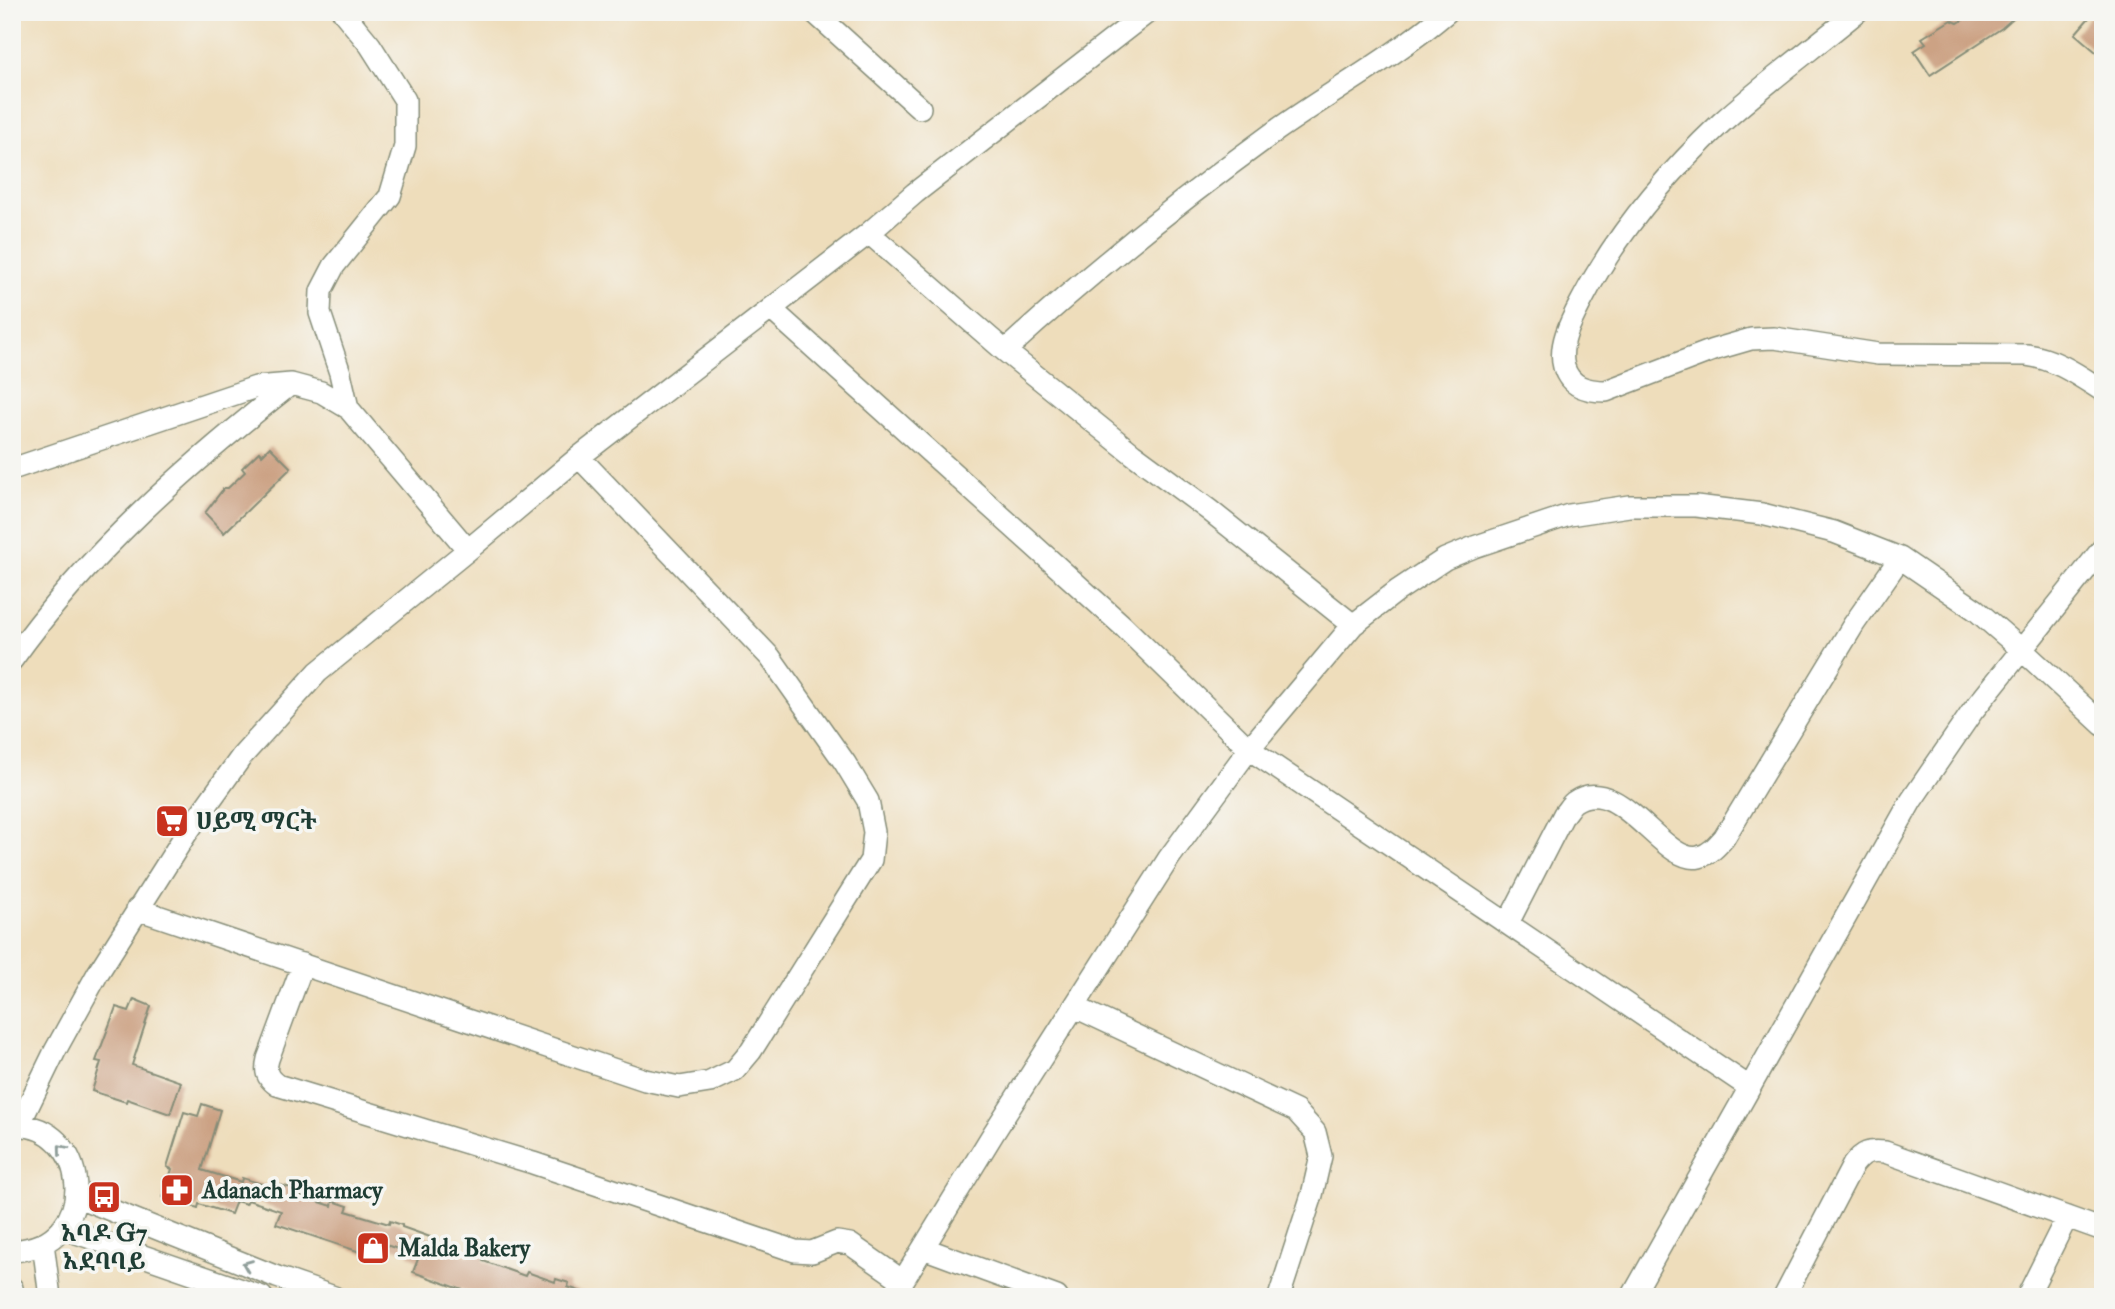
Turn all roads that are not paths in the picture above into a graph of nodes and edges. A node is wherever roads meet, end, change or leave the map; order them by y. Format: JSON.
{"nodes":[{"id":1,"x":343,"y":12,"type":"edge"},
{"id":2,"x":814,"y":12,"type":"edge"},
{"id":3,"x":1148,"y":12,"type":"edge"},
{"id":4,"x":1447,"y":12,"type":"edge"},
{"id":5,"x":1857,"y":12,"type":"edge"},
{"id":6,"x":920,"y":108,"type":"dead end"},
{"id":7,"x":869,"y":233,"type":"junction"},
{"id":8,"x":771,"y":309,"type":"junction"},
{"id":9,"x":1005,"y":351,"type":"junction"},
{"id":10,"x":291,"y":384,"type":"junction"},
{"id":11,"x":2103,"y":391,"type":"edge"},
{"id":12,"x":348,"y":408,"type":"junction"},
{"id":13,"x":579,"y":457,"type":"junction"},
{"id":14,"x":12,"y":469,"type":"edge"},
{"id":15,"x":2103,"y":548,"type":"edge"},
{"id":16,"x":468,"y":550,"type":"junction"},
{"id":17,"x":1900,"y":558,"type":"junction"},
{"id":18,"x":1353,"y":625,"type":"junction"},
{"id":19,"x":2022,"y":650,"type":"junction"},
{"id":20,"x":12,"y":660,"type":"edge"},
{"id":21,"x":2103,"y":725,"type":"edge"},
{"id":22,"x":1249,"y":749,"type":"junction"},
{"id":23,"x":137,"y":909,"type":"junction"},
{"id":24,"x":1508,"y":923,"type":"junction"},
{"id":25,"x":303,"y":964,"type":"junction"},
{"id":26,"x":1075,"y":1007,"type":"junction"},
{"id":27,"x":1749,"y":1087,"type":"junction"},
{"id":28,"x":16,"y":1125,"type":"edge"},
{"id":29,"x":76,"y":1196,"type":"junction"},
{"id":30,"x":2067,"y":1217,"type":"junction"},
{"id":31,"x":62,"y":1228,"type":"junction"},
{"id":32,"x":2103,"y":1230,"type":"edge"},
{"id":33,"x":43,"y":1243,"type":"junction"},
{"id":34,"x":923,"y":1248,"type":"junction"},
{"id":35,"x":12,"y":1251,"type":"edge"},
{"id":36,"x":12,"y":1288,"type":"edge"},
{"id":37,"x":898,"y":1289,"type":"edge"},
{"id":38,"x":13,"y":1297,"type":"edge"},
{"id":39,"x":50,"y":1297,"type":"edge"},
{"id":40,"x":262,"y":1297,"type":"edge"},
{"id":41,"x":334,"y":1297,"type":"edge"},
{"id":42,"x":1057,"y":1297,"type":"edge"},
{"id":43,"x":1279,"y":1297,"type":"edge"},
{"id":44,"x":1632,"y":1297,"type":"edge"},
{"id":45,"x":1784,"y":1297,"type":"edge"},
{"id":46,"x":2027,"y":1297,"type":"edge"}],
"edges":[{"from":1,"to":12,"type":"street"},
{"from":2,"to":6,"type":"street"},
{"from":3,"to":7,"type":"street"},
{"from":4,"to":9,"type":"street"},
{"from":5,"to":11,"type":"street"},
{"from":7,"to":8,"type":"street"},
{"from":7,"to":9,"type":"street"},
{"from":8,"to":13,"type":"street"},
{"from":8,"to":22,"type":"street"},
{"from":9,"to":18,"type":"street"},
{"from":10,"to":12,"type":"street"},
{"from":10,"to":14,"type":"street"},
{"from":10,"to":20,"type":"street"},
{"from":12,"to":16,"type":"street"},
{"from":13,"to":16,"type":"street"},
{"from":13,"to":25,"type":"street"},
{"from":15,"to":19,"type":"street"},
{"from":16,"to":23,"type":"street"},
{"from":17,"to":18,"type":"street"},
{"from":17,"to":19,"type":"street"},
{"from":17,"to":24,"type":"street"},
{"from":18,"to":22,"type":"street"},
{"from":19,"to":21,"type":"street"},
{"from":19,"to":27,"type":"street"},
{"from":22,"to":24,"type":"street"},
{"from":22,"to":26,"type":"street"},
{"from":23,"to":25,"type":"street"},
{"from":23,"to":28,"type":"street"},
{"from":24,"to":27,"type":"street"},
{"from":25,"to":37,"type":"street"},
{"from":26,"to":34,"type":"street"},
{"from":26,"to":43,"type":"street"},
{"from":27,"to":44,"type":"street"},
{"from":29,"to":28,"type":"street","one_way":true},
{"from":29,"to":31,"type":"street"},
{"from":41,"to":29,"type":"street","one_way":true},
{"from":30,"to":32,"type":"street"},
{"from":30,"to":45,"type":"street"},
{"from":30,"to":46,"type":"street"},
{"from":31,"to":33,"type":"street"},
{"from":31,"to":40,"type":"street"},
{"from":33,"to":35,"type":"street"},
{"from":33,"to":39,"type":"street"},
{"from":34,"to":37,"type":"street"},
{"from":34,"to":42,"type":"street"},
{"from":36,"to":38,"type":"street"}]}
